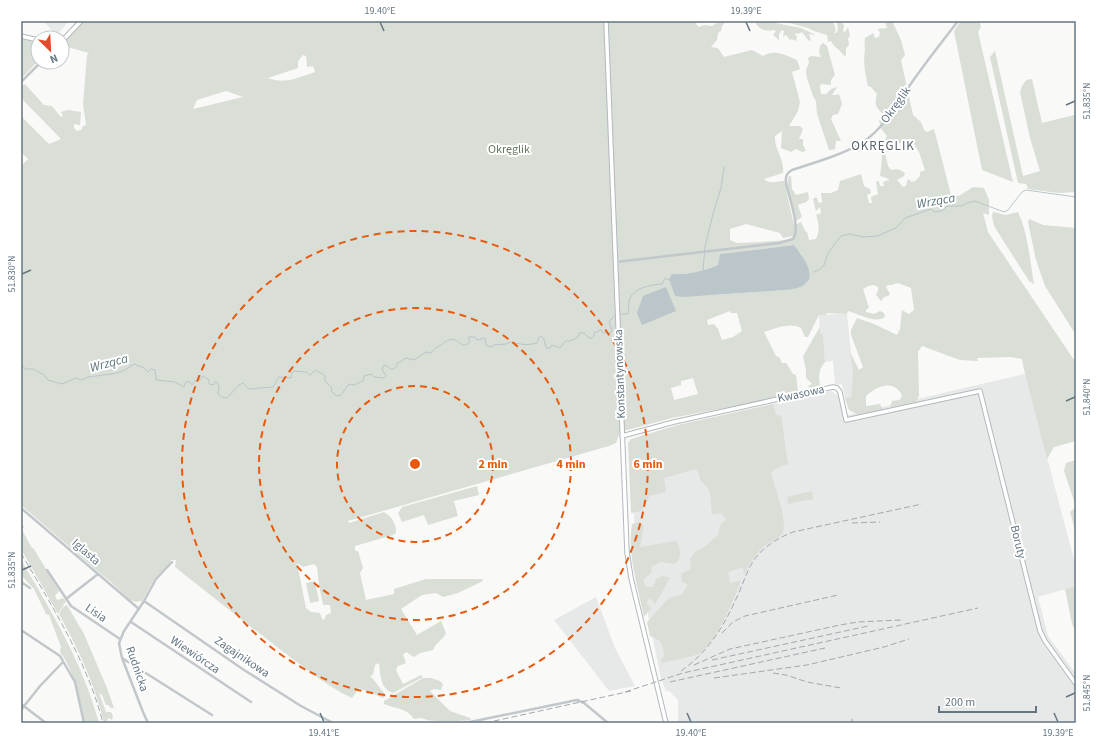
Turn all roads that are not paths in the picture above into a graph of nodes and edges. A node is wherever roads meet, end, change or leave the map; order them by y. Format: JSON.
{"nodes":[{"id":1,"x":82,"y":21,"type":"edge"},
{"id":2,"x":606,"y":21,"type":"edge"},
{"id":3,"x":958,"y":21,"type":"edge"},
{"id":4,"x":70,"y":33,"type":"edge"},
{"id":5,"x":33,"y":70,"type":"edge"},
{"id":6,"x":21,"y":82,"type":"edge"},
{"id":7,"x":616,"y":262,"type":"junction"},
{"id":8,"x":980,"y":390,"type":"joint"},
{"id":9,"x":622,"y":436,"type":"junction"},
{"id":10,"x":21,"y":508,"type":"edge"},
{"id":11,"x":172,"y":562,"type":"dead end"},
{"id":12,"x":47,"y":570,"type":"dead end"},
{"id":13,"x":98,"y":574,"type":"junction"},
{"id":14,"x":21,"y":582,"type":"edge"},
{"id":15,"x":30,"y":588,"type":"dead end"},
{"id":16,"x":66,"y":599,"type":"junction"},
{"id":17,"x":144,"y":601,"type":"junction"},
{"id":18,"x":139,"y":609,"type":"junction"},
{"id":19,"x":130,"y":622,"type":"junction"},
{"id":20,"x":21,"y":630,"type":"edge"},
{"id":21,"x":120,"y":639,"type":"junction"},
{"id":22,"x":122,"y":658,"type":"junction"},
{"id":23,"x":63,"y":662,"type":"junction"},
{"id":24,"x":1076,"y":684,"type":"edge"},
{"id":25,"x":251,"y":702,"type":"dead end"},
{"id":26,"x":22,"y":705,"type":"edge"},
{"id":27,"x":21,"y":710,"type":"edge"},
{"id":28,"x":212,"y":715,"type":"dead end"},
{"id":29,"x":46,"y":723,"type":"edge"},
{"id":30,"x":84,"y":723,"type":"edge"},
{"id":31,"x":148,"y":723,"type":"edge"},
{"id":32,"x":332,"y":723,"type":"edge"},
{"id":33,"x":465,"y":723,"type":"edge"},
{"id":34,"x":608,"y":723,"type":"edge"},
{"id":35,"x":666,"y":723,"type":"edge"}],
"edges":[{"from":1,"to":4,"type":"street"},
{"from":2,"to":7,"type":"street","name":"Konstantynowska"},
{"from":3,"to":7,"type":"street","name":"Okręglik"},
{"from":5,"to":6,"type":"street"},
{"from":7,"to":9,"type":"street","name":"Konstantynowska"},
{"from":8,"to":9,"type":"street","name":"Kwasowa"},
{"from":8,"to":24,"type":"street","name":"Boruty"},
{"from":9,"to":35,"type":"street","name":"Konstantynowska"},
{"from":10,"to":13,"type":"street","name":"Iglasta"},
{"from":11,"to":17,"type":"street","name":"Rudnicka"},
{"from":12,"to":16,"type":"street","name":"Lisia"},
{"from":13,"to":16,"type":"street","name":"Lisia"},
{"from":13,"to":18,"type":"street","name":"Iglasta"},
{"from":14,"to":15,"type":"street"},
{"from":16,"to":21,"type":"street","name":"Lisia"},
{"from":17,"to":18,"type":"street","name":"Rudnicka"},
{"from":17,"to":32,"type":"street","name":"Zagajnikowa"},
{"from":18,"to":19,"type":"street","name":"Rudnicka"},
{"from":19,"to":21,"type":"street","name":"Rudnicka"},
{"from":19,"to":25,"type":"street","name":"Wiewiórcza"},
{"from":20,"to":23,"type":"street"},
{"from":21,"to":22,"type":"street","name":"Rudnicka"},
{"from":22,"to":28,"type":"street"},
{"from":22,"to":31,"type":"street","name":"Rudnicka"},
{"from":23,"to":26,"type":"street"},
{"from":23,"to":30,"type":"street"},
{"from":26,"to":27,"type":"street"},
{"from":26,"to":29,"type":"street"},
{"from":33,"to":34,"type":"street"}]}
